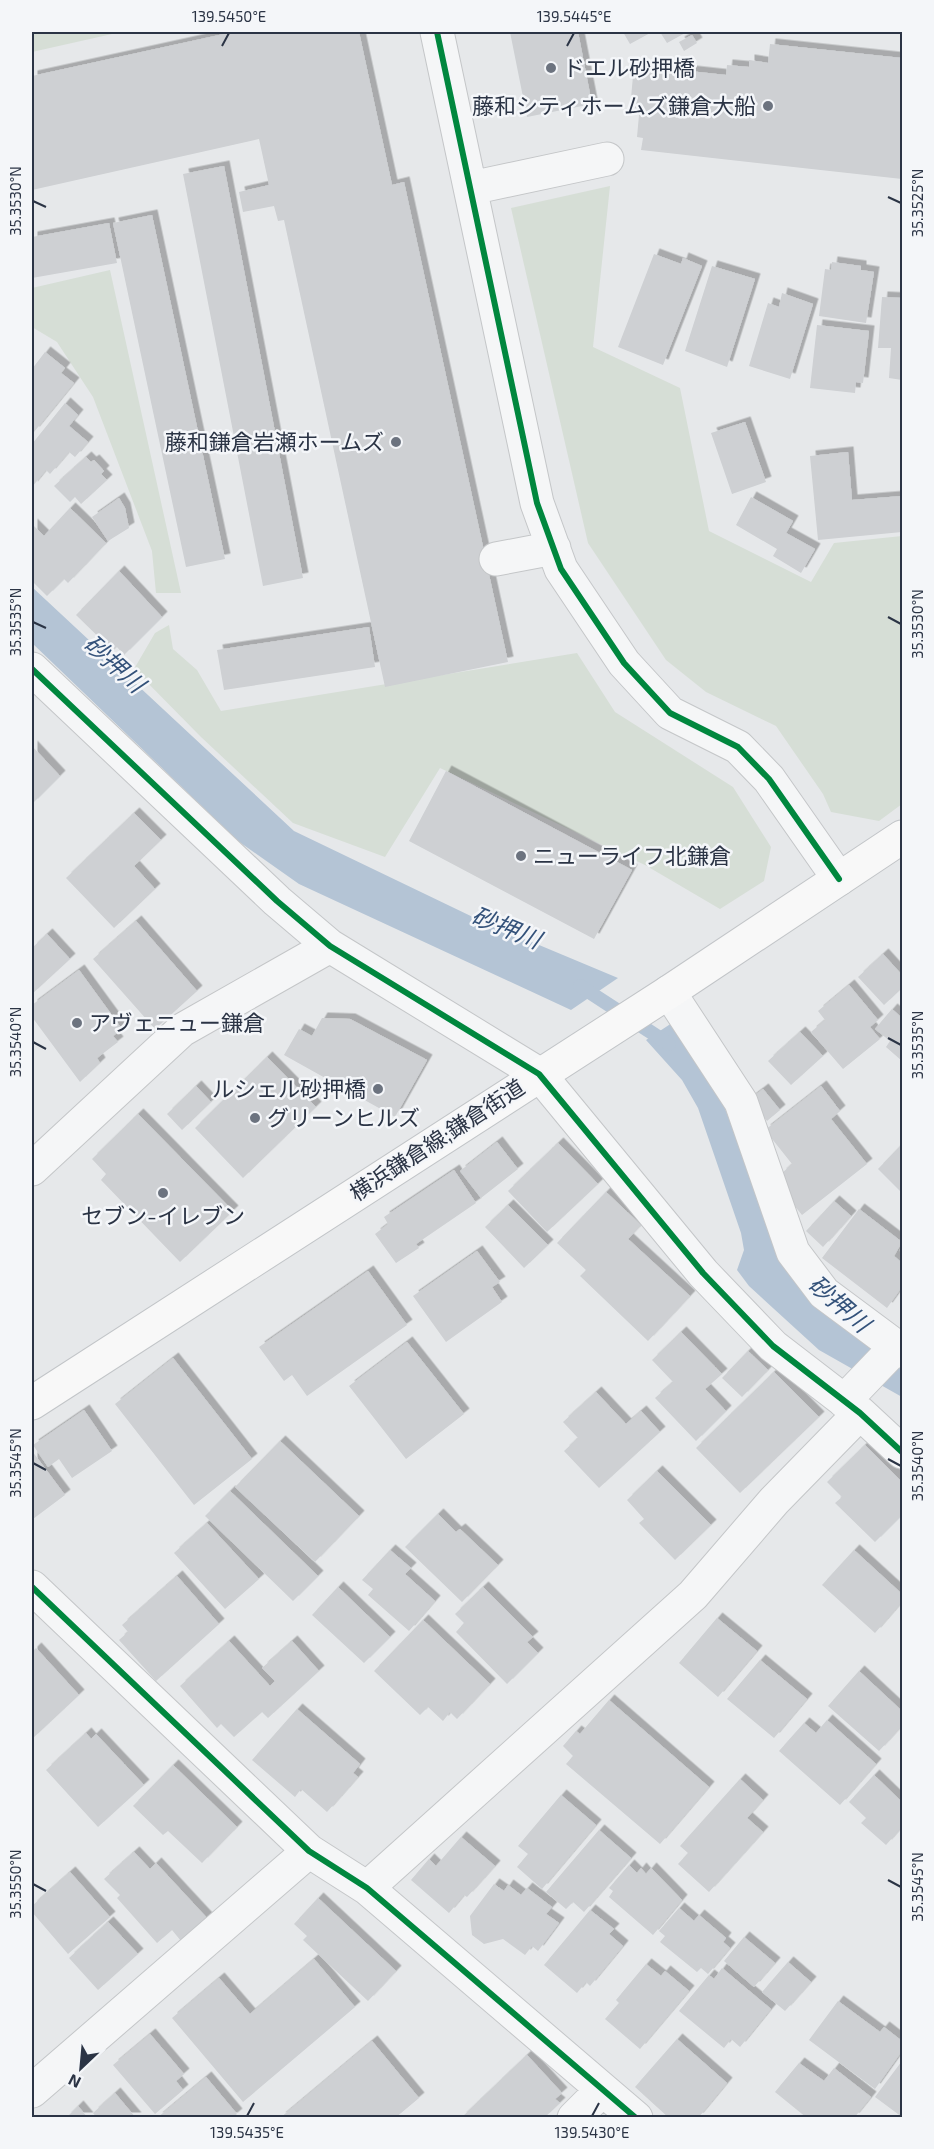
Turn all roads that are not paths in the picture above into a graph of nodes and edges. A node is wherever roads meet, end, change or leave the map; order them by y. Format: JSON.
{"nodes":[{"id":1,"x":437,"y":32,"type":"edge"},
{"id":2,"x":607,"y":159,"type":"dead end"},
{"id":3,"x":471,"y":188,"type":"junction"},
{"id":4,"x":554,"y":548,"type":"junction"},
{"id":5,"x":496,"y":559,"type":"dead end"},
{"id":6,"x":32,"y":669,"type":"edge"},
{"id":7,"x":903,"y":837,"type":"edge"},
{"id":8,"x":839,"y":879,"type":"junction"},
{"id":9,"x":330,"y":946,"type":"junction"},
{"id":10,"x":663,"y":996,"type":"junction"},
{"id":11,"x":539,"y":1074,"type":"junction"},
{"id":12,"x":32,"y":1169,"type":"edge"},
{"id":13,"x":898,"y":1348,"type":"edge"},
{"id":14,"x":32,"y":1403,"type":"edge"},
{"id":15,"x":852,"y":1407,"type":"junction"},
{"id":16,"x":903,"y":1452,"type":"edge"},
{"id":17,"x":32,"y":1587,"type":"edge"},
{"id":18,"x":309,"y":1851,"type":"junction"},
{"id":19,"x":367,"y":1888,"type":"junction"},
{"id":20,"x":602,"y":2090,"type":"junction"},
{"id":21,"x":32,"y":2091,"type":"edge"},
{"id":22,"x":574,"y":2118,"type":"edge"},
{"id":23,"x":636,"y":2118,"type":"edge"}],
"edges":[{"from":1,"to":3,"type":"street"},
{"from":2,"to":3,"type":"street"},
{"from":3,"to":4,"type":"street"},
{"from":4,"to":5,"type":"street"},
{"from":4,"to":8,"type":"street"},
{"from":6,"to":9,"type":"street"},
{"from":7,"to":8,"type":"main road","name":"横浜鎌倉線;鎌倉街道"},
{"from":8,"to":10,"type":"main road","name":"横浜鎌倉線;鎌倉街道"},
{"from":9,"to":11,"type":"street"},
{"from":9,"to":12,"type":"street"},
{"from":10,"to":11,"type":"main road","name":"横浜鎌倉線;鎌倉街道"},
{"from":10,"to":13,"type":"street"},
{"from":11,"to":14,"type":"main road","name":"横浜鎌倉線;鎌倉街道"},
{"from":11,"to":15,"type":"street"},
{"from":13,"to":15,"type":"street"},
{"from":15,"to":16,"type":"street"},
{"from":15,"to":19,"type":"street"},
{"from":17,"to":18,"type":"street"},
{"from":18,"to":19,"type":"street"},
{"from":18,"to":21,"type":"street"},
{"from":19,"to":20,"type":"street"},
{"from":20,"to":22,"type":"street"},
{"from":20,"to":23,"type":"street"}]}
